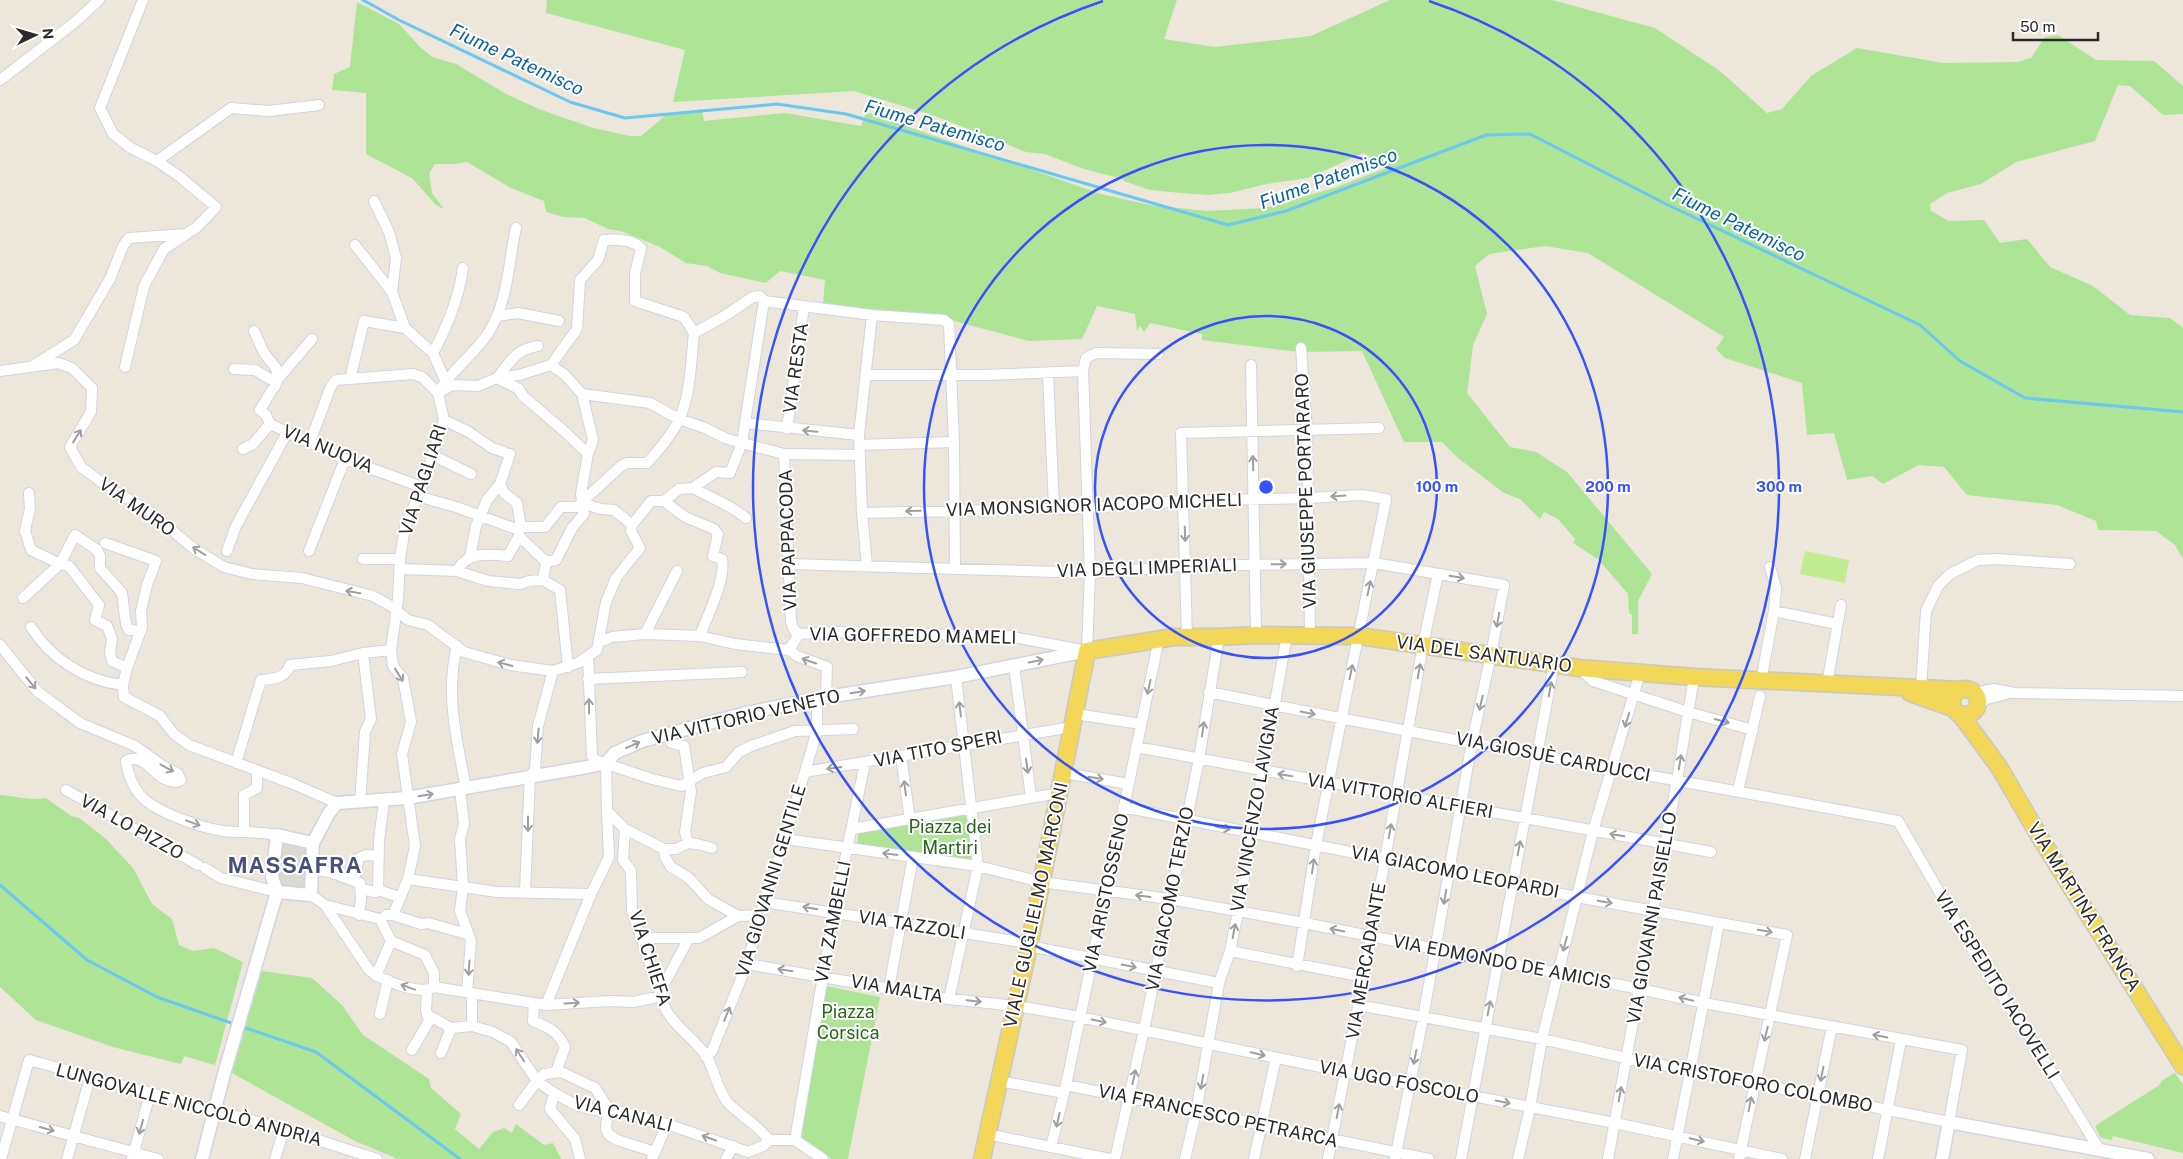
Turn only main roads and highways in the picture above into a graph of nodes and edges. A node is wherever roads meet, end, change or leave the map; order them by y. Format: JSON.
{"nodes":[{"id":1,"x":1087,"y":651,"type":"joint"},
{"id":2,"x":1881,"y":686,"type":"junction"},
{"id":3,"x":1967,"y":703,"type":"junction"},
{"id":4,"x":2183,"y":1066,"type":"edge"},
{"id":5,"x":982,"y":1159,"type":"edge"}],
"edges":[{"from":1,"to":2,"type":"main road","name":"VIA DEL SANTUARIO"},
{"from":1,"to":5,"type":"main road","name":"VIALE GUGLIELMO MARCONI"},
{"from":2,"to":3,"type":"main road","name":"VIA DEL SANTUARIO"},
{"from":2,"to":3,"type":"main road","name":"VIA DEL SANTUARIO"},
{"from":3,"to":4,"type":"main road","name":"VIA MARTINA FRANCA"}]}
